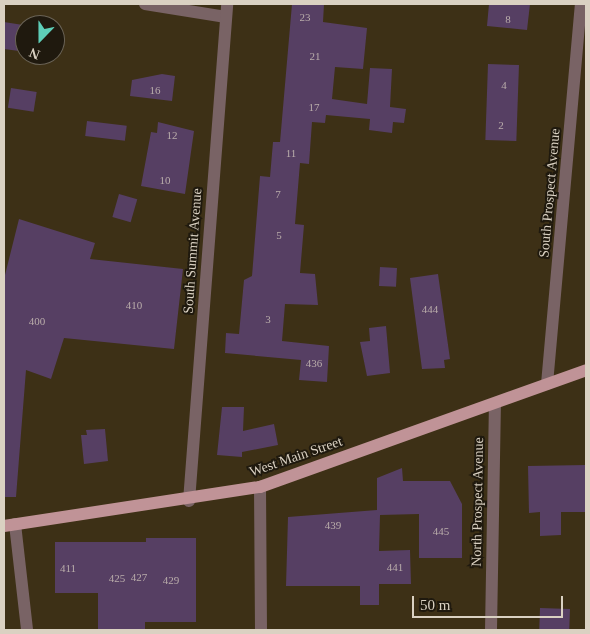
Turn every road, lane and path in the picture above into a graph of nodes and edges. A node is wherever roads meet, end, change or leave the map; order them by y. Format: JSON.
{"nodes":[{"id":1,"x":145,"y":4,"type":"edge"},
{"id":2,"x":227,"y":4,"type":"edge"},
{"id":3,"x":581,"y":4,"type":"edge"},
{"id":4,"x":226,"y":17,"type":"junction"},
{"id":5,"x":586,"y":370,"type":"edge"},
{"id":6,"x":547,"y":384,"type":"junction"},
{"id":7,"x":495,"y":405,"type":"junction"},
{"id":8,"x":260,"y":487,"type":"junction"},
{"id":9,"x":189,"y":500,"type":"junction"},
{"id":10,"x":10,"y":525,"type":"edge"},
{"id":11,"x":27,"y":630,"type":"edge"},
{"id":12,"x":261,"y":630,"type":"edge"},
{"id":13,"x":491,"y":630,"type":"edge"}],
"edges":[{"from":1,"to":4,"type":"street"},
{"from":2,"to":4,"type":"street","name":"South Summit Avenue"},
{"from":3,"to":6,"type":"street","name":"South Prospect Avenue"},
{"from":4,"to":9,"type":"street","name":"South Summit Avenue"},
{"from":5,"to":6,"type":"main road","name":"West Main Street"},
{"from":6,"to":7,"type":"main road","name":"West Main Street"},
{"from":7,"to":8,"type":"main road","name":"West Main Street"},
{"from":7,"to":13,"type":"street","name":"North Prospect Avenue"},
{"from":8,"to":9,"type":"main road","name":"West Main Street"},
{"from":8,"to":12,"type":"street"},
{"from":9,"to":10,"type":"main road","name":"West Main Street"},
{"from":10,"to":11,"type":"street"}]}
